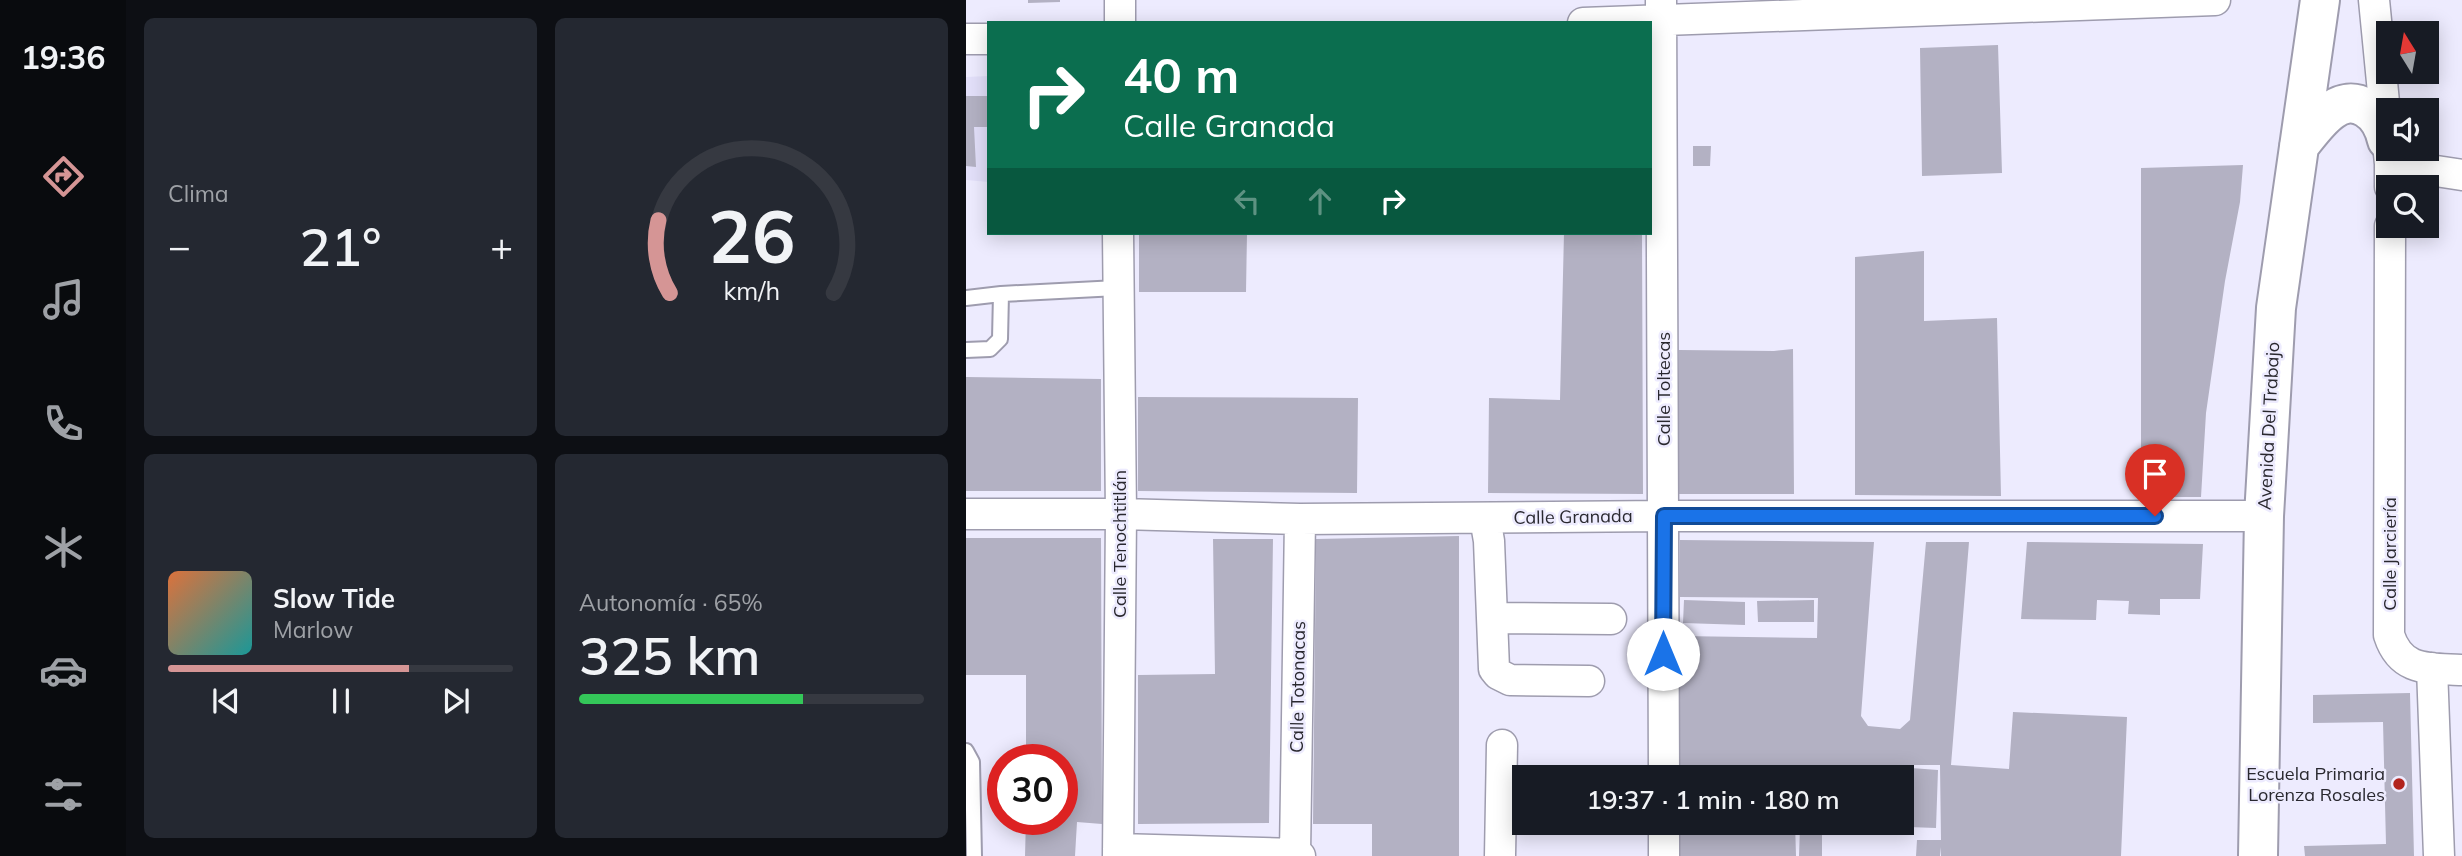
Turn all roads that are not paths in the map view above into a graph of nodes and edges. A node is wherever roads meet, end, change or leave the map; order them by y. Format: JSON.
{"nodes":[{"id":1,"x":1121,"y":0,"type":"edge"},
{"id":2,"x":2215,"y":0,"type":"edge"},
{"id":3,"x":2320,"y":0,"type":"edge"},
{"id":4,"x":2374,"y":0,"type":"edge"},
{"id":5,"x":1661,"y":10,"type":"edge"},
{"id":6,"x":1120,"y":21,"type":"edge"},
{"id":7,"x":1595,"y":21,"type":"edge"},
{"id":8,"x":966,"y":39,"type":"edge"},
{"id":9,"x":987,"y":39,"type":"edge"},
{"id":10,"x":2300,"y":146,"type":"junction"},
{"id":11,"x":2389,"y":164,"type":"edge"},
{"id":12,"x":2462,"y":176,"type":"edge"},
{"id":13,"x":1118,"y":235,"type":"edge"},
{"id":14,"x":2390,"y":238,"type":"edge"},
{"id":15,"x":1117,"y":288,"type":"junction"},
{"id":16,"x":1001,"y":294,"type":"junction"},
{"id":17,"x":966,"y":298,"type":"edge"},
{"id":18,"x":966,"y":350,"type":"edge"},
{"id":19,"x":966,"y":514,"type":"edge"},
{"id":20,"x":1121,"y":514,"type":"junction"},
{"id":21,"x":1664,"y":516,"type":"junction"},
{"id":22,"x":2264,"y":516,"type":"junction"},
{"id":23,"x":1485,"y":518,"type":"junction"},
{"id":24,"x":1300,"y":519,"type":"junction"},
{"id":25,"x":1493,"y":618,"type":"junction"},
{"id":26,"x":1611,"y":618,"type":"dead end"},
{"id":27,"x":2432,"y":668,"type":"junction"},
{"id":28,"x":2462,"y":670,"type":"edge"},
{"id":29,"x":1589,"y":681,"type":"dead end"},
{"id":30,"x":1502,"y":745,"type":"dead end"},
{"id":31,"x":966,"y":751,"type":"edge"},
{"id":32,"x":1664,"y":765,"type":"edge"},
{"id":33,"x":1664,"y":835,"type":"edge"},
{"id":34,"x":1118,"y":852,"type":"edge"},
{"id":35,"x":1298,"y":855,"type":"edge"},
{"id":36,"x":974,"y":856,"type":"edge"},
{"id":37,"x":1500,"y":856,"type":"edge"},
{"id":38,"x":1664,"y":856,"type":"edge"},
{"id":39,"x":2258,"y":856,"type":"edge"},
{"id":40,"x":2439,"y":856,"type":"edge"}],
"edges":[{"from":1,"to":6,"type":"street"},
{"from":2,"to":5,"type":"street"},
{"from":3,"to":10,"type":"main road","name":"Avenida Del Trabajo"},
{"from":4,"to":11,"type":"street"},
{"from":5,"to":7,"type":"street"},
{"from":5,"to":21,"type":"street","name":"Calle Toltecas"},
{"from":8,"to":9,"type":"street"},
{"from":10,"to":11,"type":"main road"},
{"from":10,"to":22,"type":"main road","name":"Avenida Del Trabajo"},
{"from":11,"to":12,"type":"street"},
{"from":13,"to":15,"type":"street","name":"Calle Tenochtitlán"},
{"from":14,"to":27,"type":"street","name":"Calle Jarciería"},
{"from":15,"to":16,"type":"lane"},
{"from":15,"to":20,"type":"street","name":"Calle Tenochtitlán"},
{"from":16,"to":17,"type":"lane"},
{"from":16,"to":18,"type":"lane"},
{"from":19,"to":20,"type":"street","name":"Calle Granada"},
{"from":20,"to":24,"type":"street","name":"Calle Granada"},
{"from":20,"to":34,"type":"street","name":"Calle Tenochtitlán"},
{"from":21,"to":22,"type":"street","name":"Calle Granada"},
{"from":21,"to":23,"type":"street","name":"Calle Granada"},
{"from":21,"to":32,"type":"street","name":"Calle Toltecas"},
{"from":22,"to":39,"type":"main road","name":"Avenida Del Trabajo"},
{"from":23,"to":24,"type":"street","name":"Calle Granada"},
{"from":23,"to":25,"type":"street"},
{"from":24,"to":35,"type":"street","name":"Calle Totonacas"},
{"from":25,"to":26,"type":"street"},
{"from":25,"to":29,"type":"street"},
{"from":27,"to":28,"type":"street","name":"Calle Jarciería"},
{"from":27,"to":40,"type":"street"},
{"from":30,"to":37,"type":"street"},
{"from":31,"to":36,"type":"lane"},
{"from":33,"to":38,"type":"street"},
{"from":34,"to":35,"type":"street"}]}
